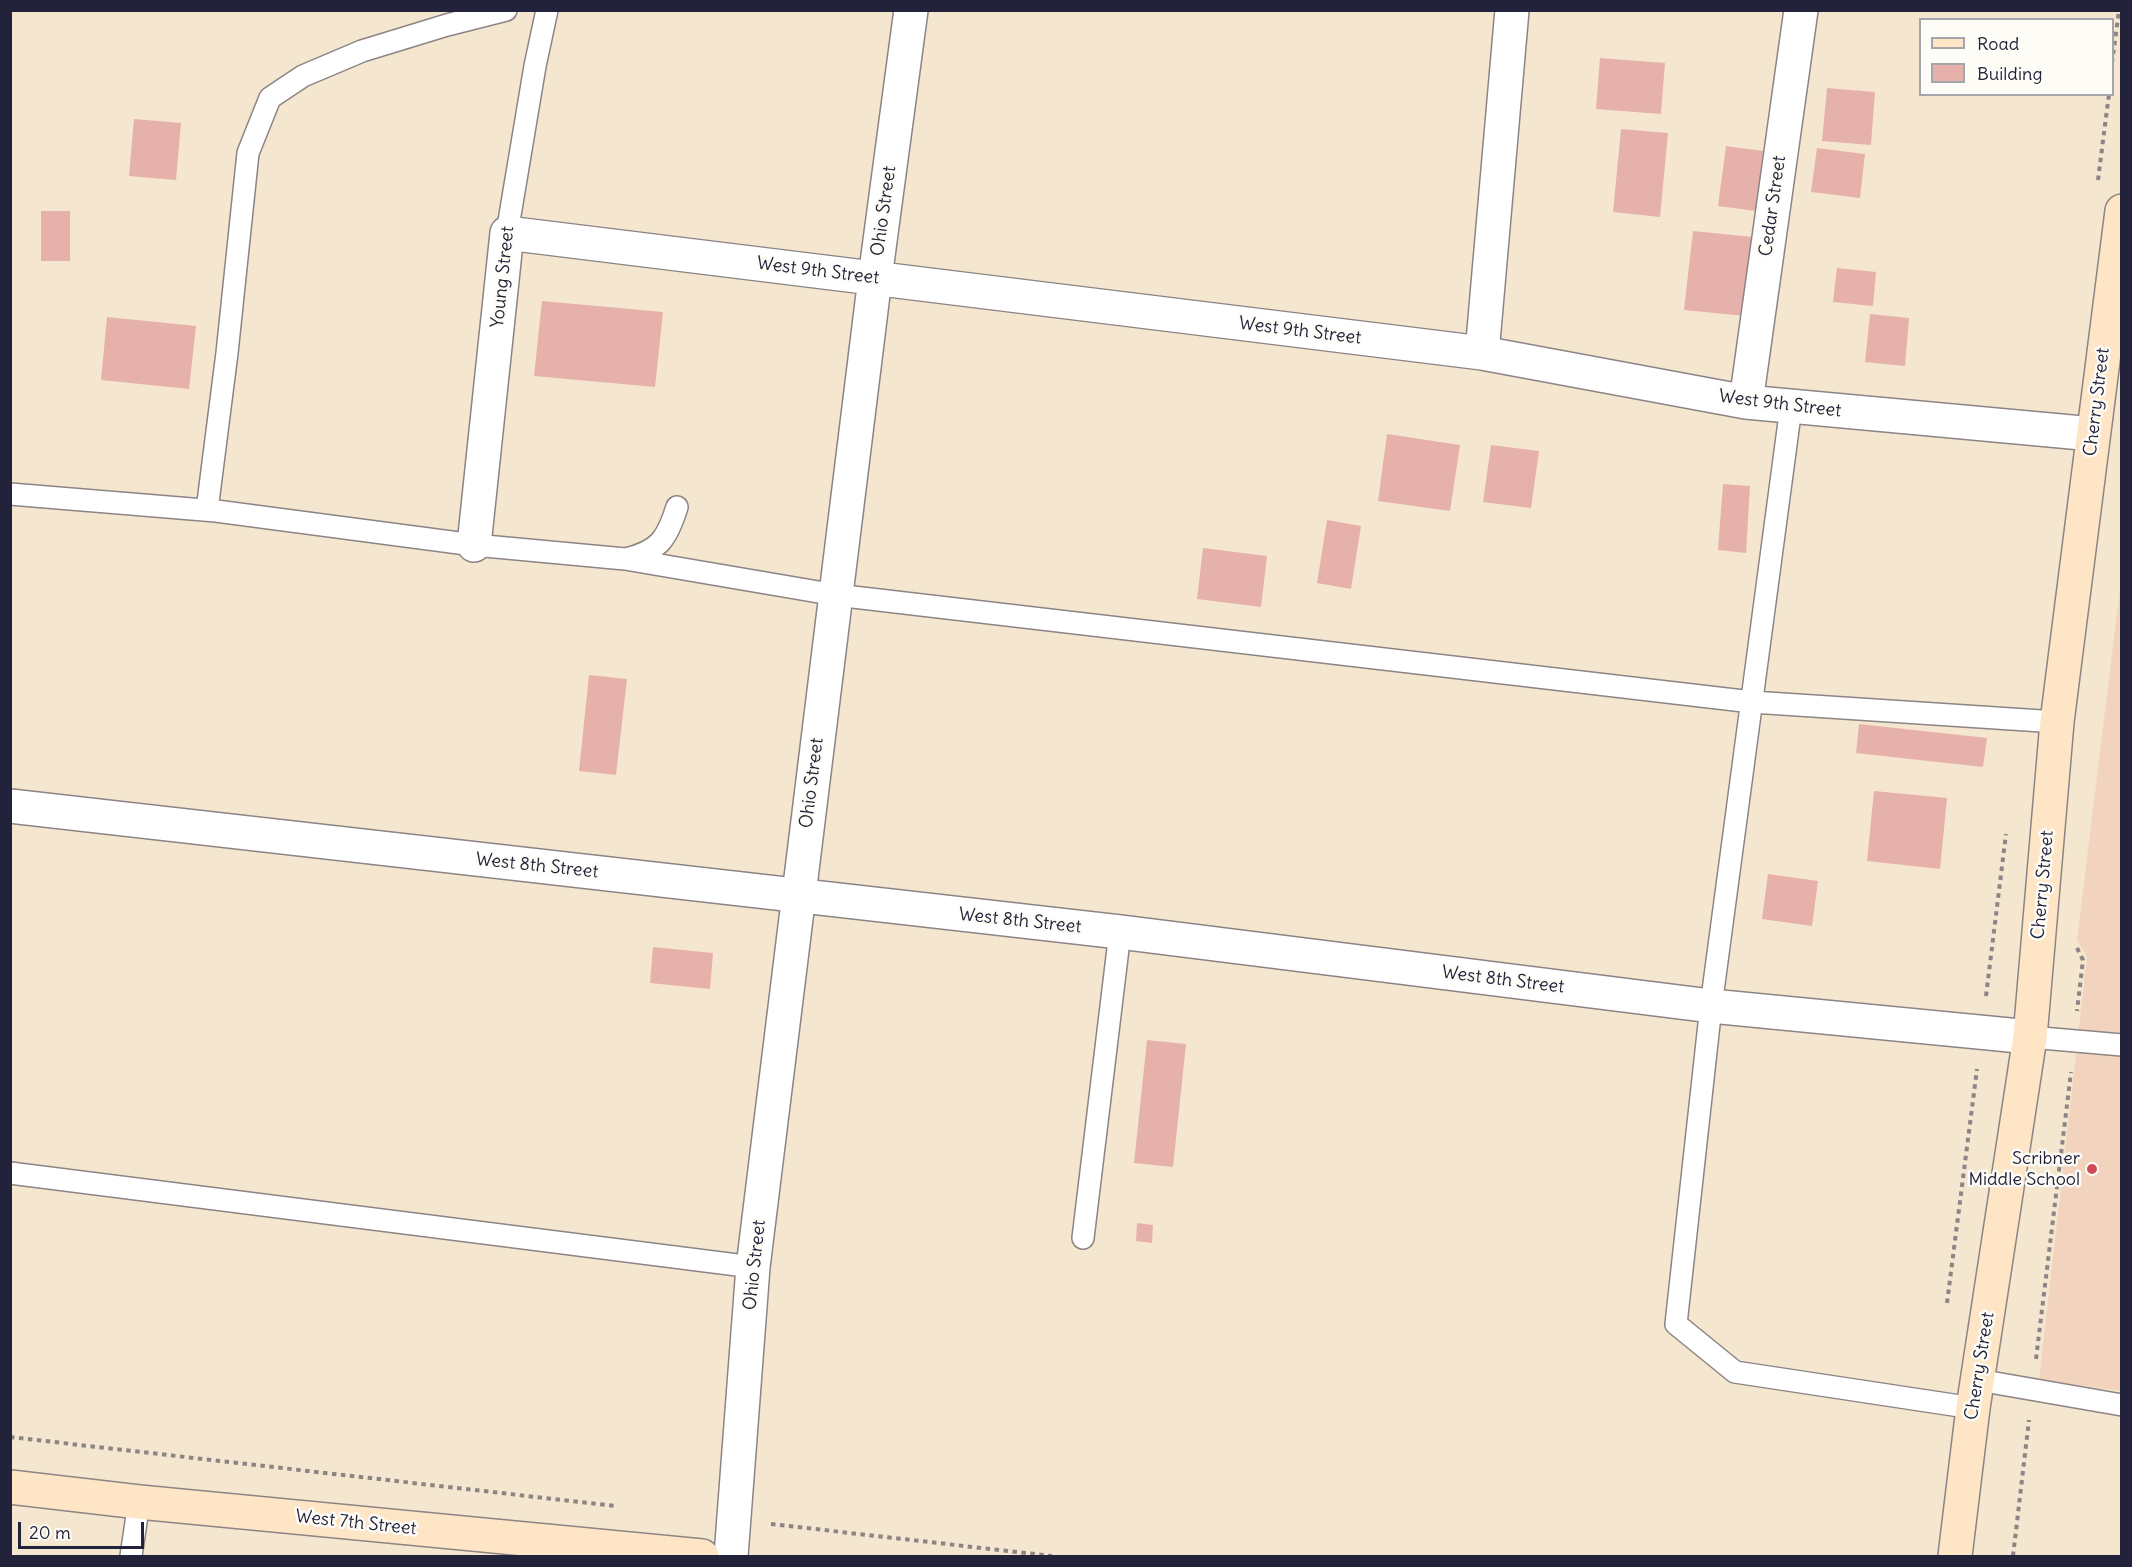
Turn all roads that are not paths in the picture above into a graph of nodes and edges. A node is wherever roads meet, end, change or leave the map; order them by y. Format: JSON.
{"nodes":[{"id":1,"x":506,"y":10,"type":"edge"},
{"id":2,"x":547,"y":10,"type":"edge"},
{"id":3,"x":911,"y":10,"type":"edge"},
{"id":4,"x":1512,"y":10,"type":"edge"},
{"id":5,"x":1801,"y":10,"type":"edge"},
{"id":6,"x":2121,"y":211,"type":"edge"},
{"id":7,"x":507,"y":233,"type":"junction"},
{"id":8,"x":875,"y":278,"type":"junction"},
{"id":9,"x":1482,"y":353,"type":"junction"},
{"id":10,"x":1746,"y":402,"type":"junction"},
{"id":11,"x":1791,"y":407,"type":"junction"},
{"id":12,"x":2092,"y":434,"type":"junction"},
{"id":13,"x":10,"y":494,"type":"edge"},
{"id":14,"x":677,"y":507,"type":"dead end"},
{"id":15,"x":207,"y":510,"type":"junction"},
{"id":16,"x":474,"y":545,"type":"junction"},
{"id":17,"x":625,"y":559,"type":"junction"},
{"id":18,"x":836,"y":595,"type":"junction"},
{"id":19,"x":1752,"y":702,"type":"junction"},
{"id":20,"x":2057,"y":722,"type":"junction"},
{"id":21,"x":10,"y":806,"type":"edge"},
{"id":22,"x":798,"y":896,"type":"junction"},
{"id":23,"x":1120,"y":932,"type":"junction"},
{"id":24,"x":1712,"y":1006,"type":"junction"},
{"id":25,"x":2030,"y":1037,"type":"junction"},
{"id":26,"x":2121,"y":1046,"type":"edge"},
{"id":27,"x":10,"y":1173,"type":"edge"},
{"id":28,"x":1083,"y":1238,"type":"dead end"},
{"id":29,"x":753,"y":1266,"type":"junction"},
{"id":30,"x":1975,"y":1394,"type":"junction"},
{"id":31,"x":2121,"y":1405,"type":"edge"},
{"id":32,"x":10,"y":1487,"type":"edge"},
{"id":33,"x":139,"y":1502,"type":"junction"},
{"id":34,"x":131,"y":1557,"type":"edge"},
{"id":35,"x":702,"y":1557,"type":"edge"},
{"id":36,"x":731,"y":1557,"type":"edge"},
{"id":37,"x":1954,"y":1557,"type":"edge"}],
"edges":[{"from":1,"to":15,"type":"lane"},
{"from":2,"to":7,"type":"lane","name":"Young Street"},
{"from":3,"to":8,"type":"street","name":"Ohio Street"},
{"from":4,"to":9,"type":"street"},
{"from":5,"to":10,"type":"street","name":"Cedar Street"},
{"from":6,"to":12,"type":"street","name":"Cherry Street"},
{"from":7,"to":8,"type":"street","name":"West 9th Street"},
{"from":7,"to":16,"type":"street","name":"Young Street"},
{"from":8,"to":9,"type":"street","name":"West 9th Street"},
{"from":8,"to":18,"type":"street","name":"Ohio Street"},
{"from":9,"to":10,"type":"street","name":"West 9th Street"},
{"from":10,"to":11,"type":"street","name":"West 9th Street"},
{"from":11,"to":12,"type":"street","name":"West 9th Street"},
{"from":11,"to":19,"type":"lane"},
{"from":12,"to":20,"type":"street","name":"Cherry Street"},
{"from":13,"to":15,"type":"lane"},
{"from":14,"to":17,"type":"lane"},
{"from":15,"to":16,"type":"lane"},
{"from":16,"to":17,"type":"lane"},
{"from":17,"to":18,"type":"lane"},
{"from":18,"to":19,"type":"lane"},
{"from":18,"to":22,"type":"street","name":"Ohio Street"},
{"from":19,"to":20,"type":"lane"},
{"from":19,"to":24,"type":"lane"},
{"from":20,"to":25,"type":"street","name":"Cherry Street"},
{"from":21,"to":22,"type":"street","name":"West 8th Street"},
{"from":22,"to":23,"type":"street","name":"West 8th Street"},
{"from":22,"to":29,"type":"street","name":"Ohio Street"},
{"from":23,"to":24,"type":"street","name":"West 8th Street"},
{"from":23,"to":28,"type":"lane"},
{"from":24,"to":25,"type":"street","name":"West 8th Street"},
{"from":24,"to":30,"type":"lane"},
{"from":25,"to":26,"type":"lane"},
{"from":25,"to":30,"type":"street","name":"Cherry Street"},
{"from":27,"to":29,"type":"lane"},
{"from":29,"to":36,"type":"street","name":"Ohio Street"},
{"from":30,"to":31,"type":"lane"},
{"from":30,"to":37,"type":"street","name":"Cherry Street"},
{"from":32,"to":33,"type":"street","name":"West 7th Street"},
{"from":33,"to":34,"type":"lane"},
{"from":33,"to":35,"type":"street","name":"West 7th Street"}]}
